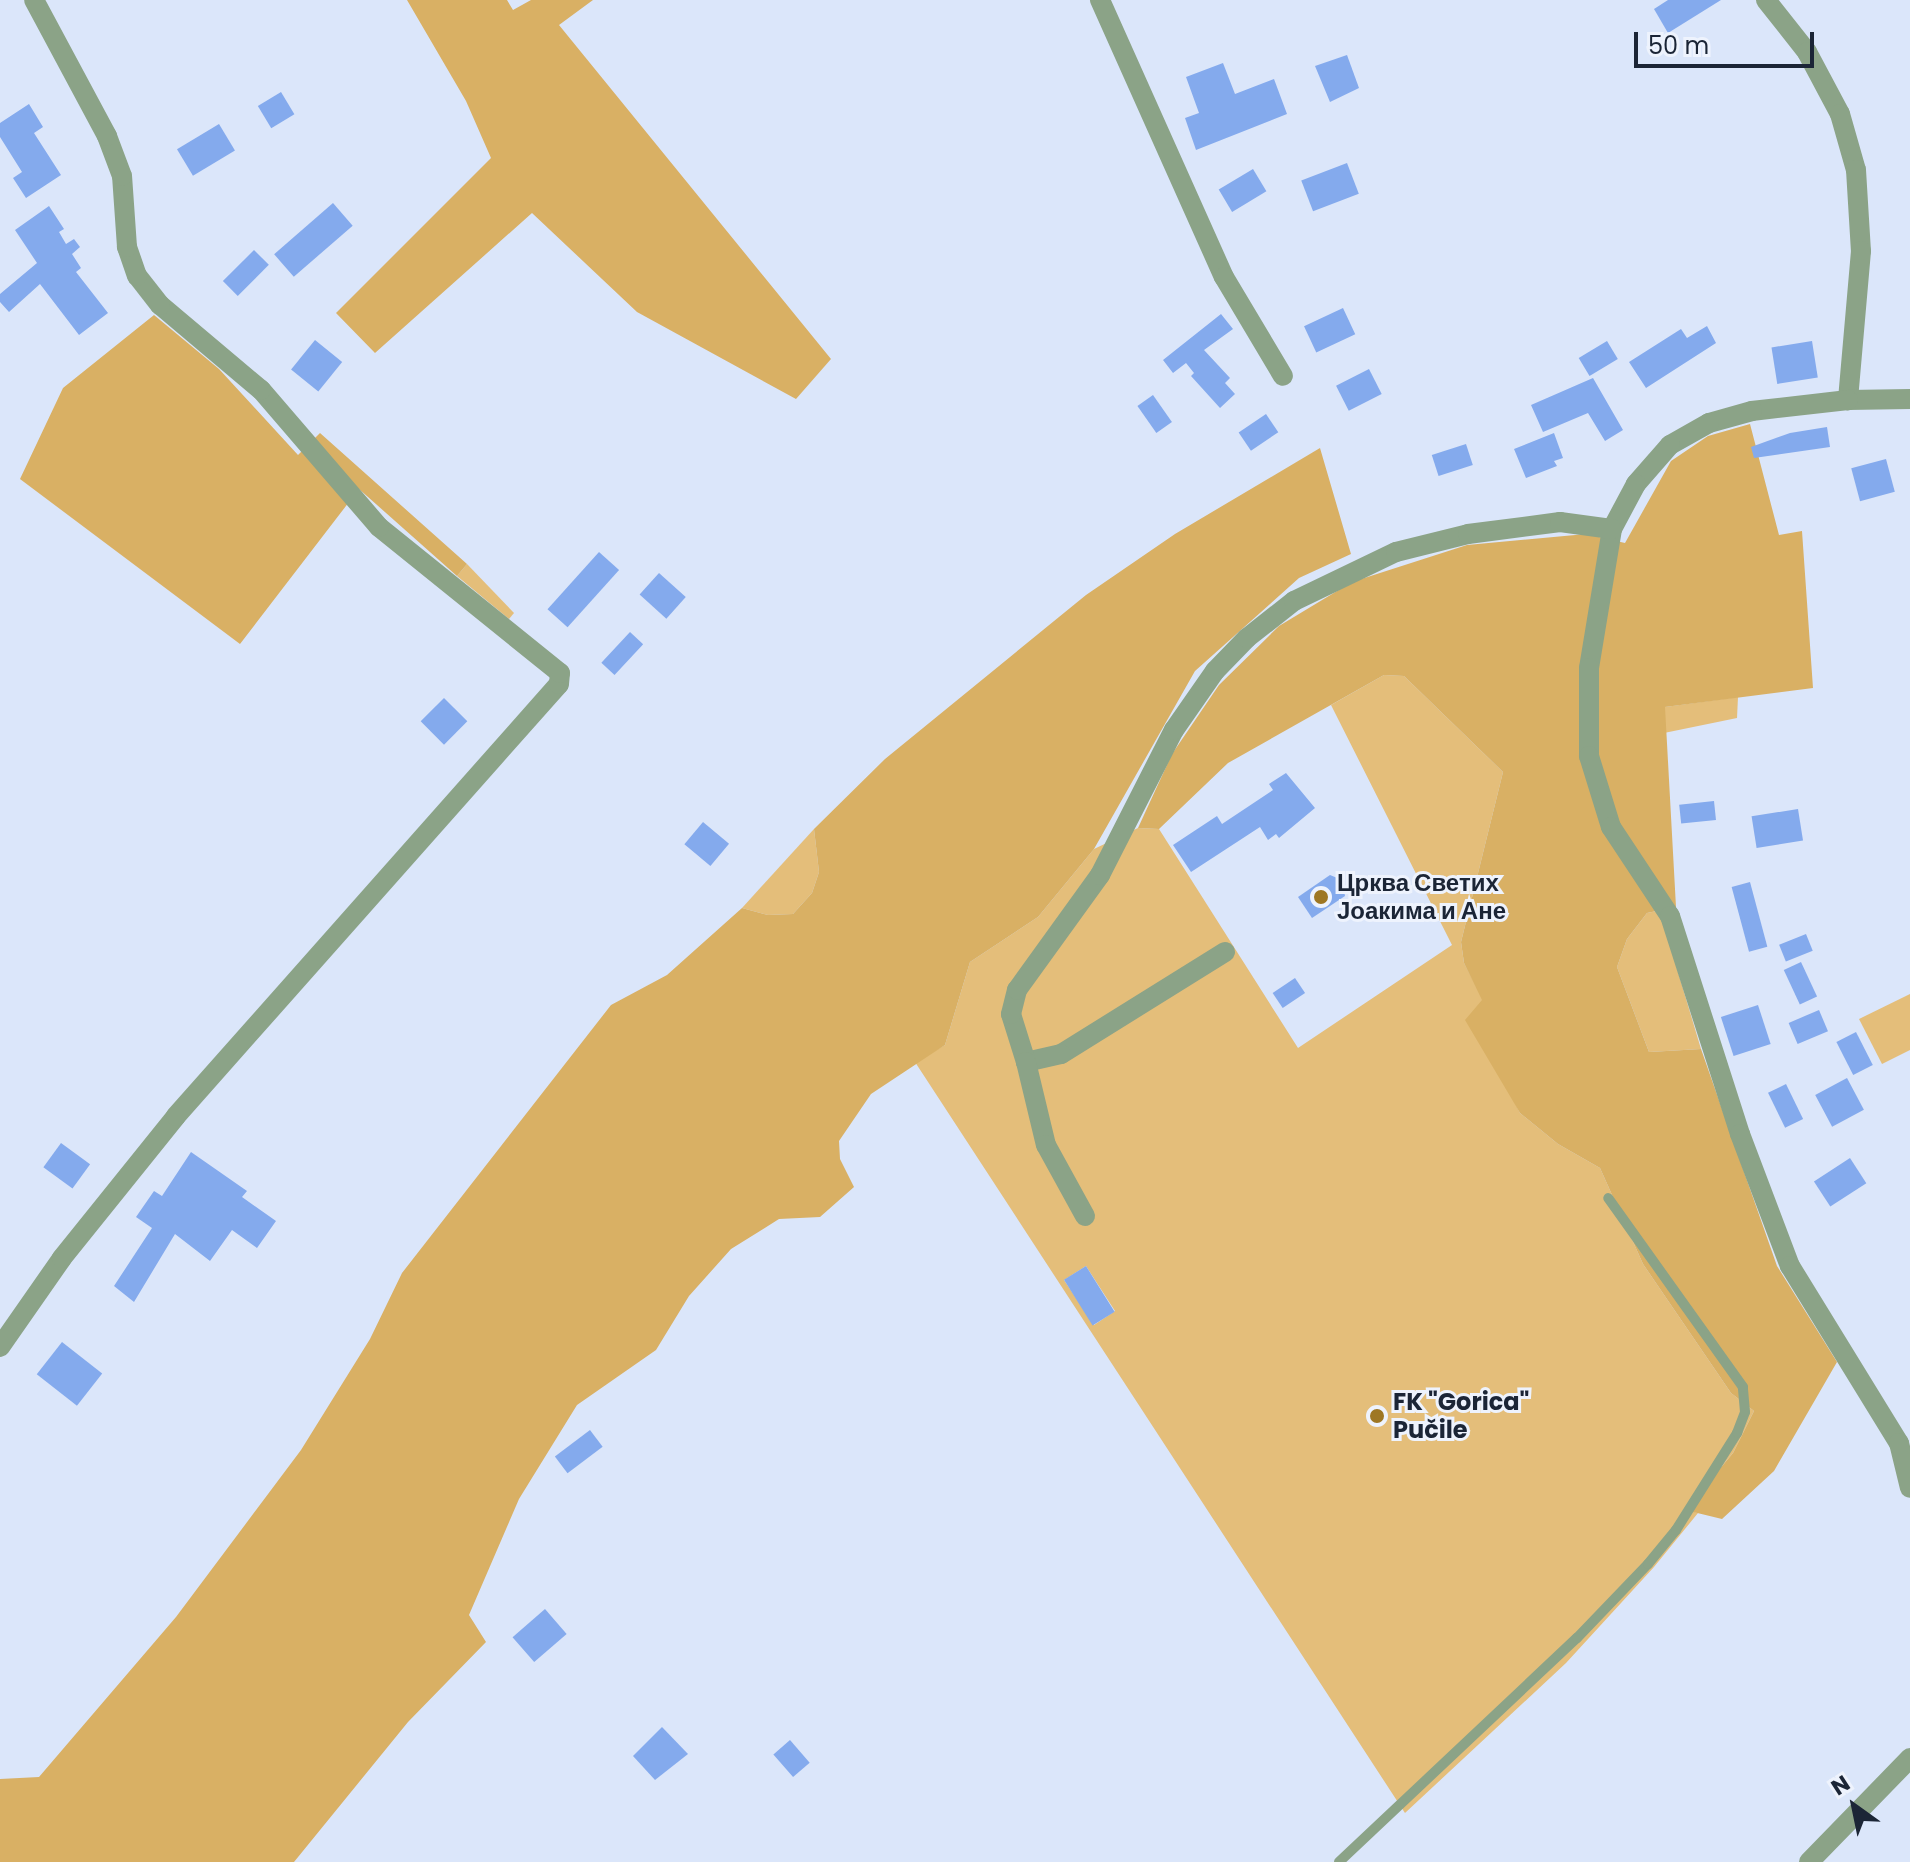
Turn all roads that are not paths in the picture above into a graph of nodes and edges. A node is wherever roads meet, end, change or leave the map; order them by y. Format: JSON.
{"nodes":[{"id":1,"x":34,"y":0,"type":"edge"},
{"id":2,"x":1100,"y":0,"type":"edge"},
{"id":3,"x":1766,"y":0,"type":"edge"},
{"id":4,"x":1283,"y":376,"type":"dead end"},
{"id":5,"x":1910,"y":399,"type":"edge"},
{"id":6,"x":1848,"y":400,"type":"junction"},
{"id":7,"x":1612,"y":529,"type":"junction"},
{"id":8,"x":1225,"y":952,"type":"dead end"},
{"id":9,"x":1026,"y":1062,"type":"junction"},
{"id":10,"x":1608,"y":1198,"type":"dead end"},
{"id":11,"x":1085,"y":1216,"type":"dead end"},
{"id":12,"x":0,"y":1347,"type":"edge"},
{"id":13,"x":1910,"y":1488,"type":"edge"},
{"id":14,"x":1910,"y":1758,"type":"edge"},
{"id":15,"x":1339,"y":1862,"type":"edge"},
{"id":16,"x":1809,"y":1862,"type":"edge"}],
"edges":[{"from":1,"to":12,"type":"street"},
{"from":2,"to":4,"type":"street"},
{"from":3,"to":6,"type":"street"},
{"from":5,"to":6,"type":"street"},
{"from":6,"to":7,"type":"street"},
{"from":7,"to":9,"type":"street"},
{"from":7,"to":13,"type":"street"},
{"from":8,"to":9,"type":"street"},
{"from":9,"to":11,"type":"street"},
{"from":10,"to":15,"type":"lane"},
{"from":14,"to":16,"type":"street"}]}
